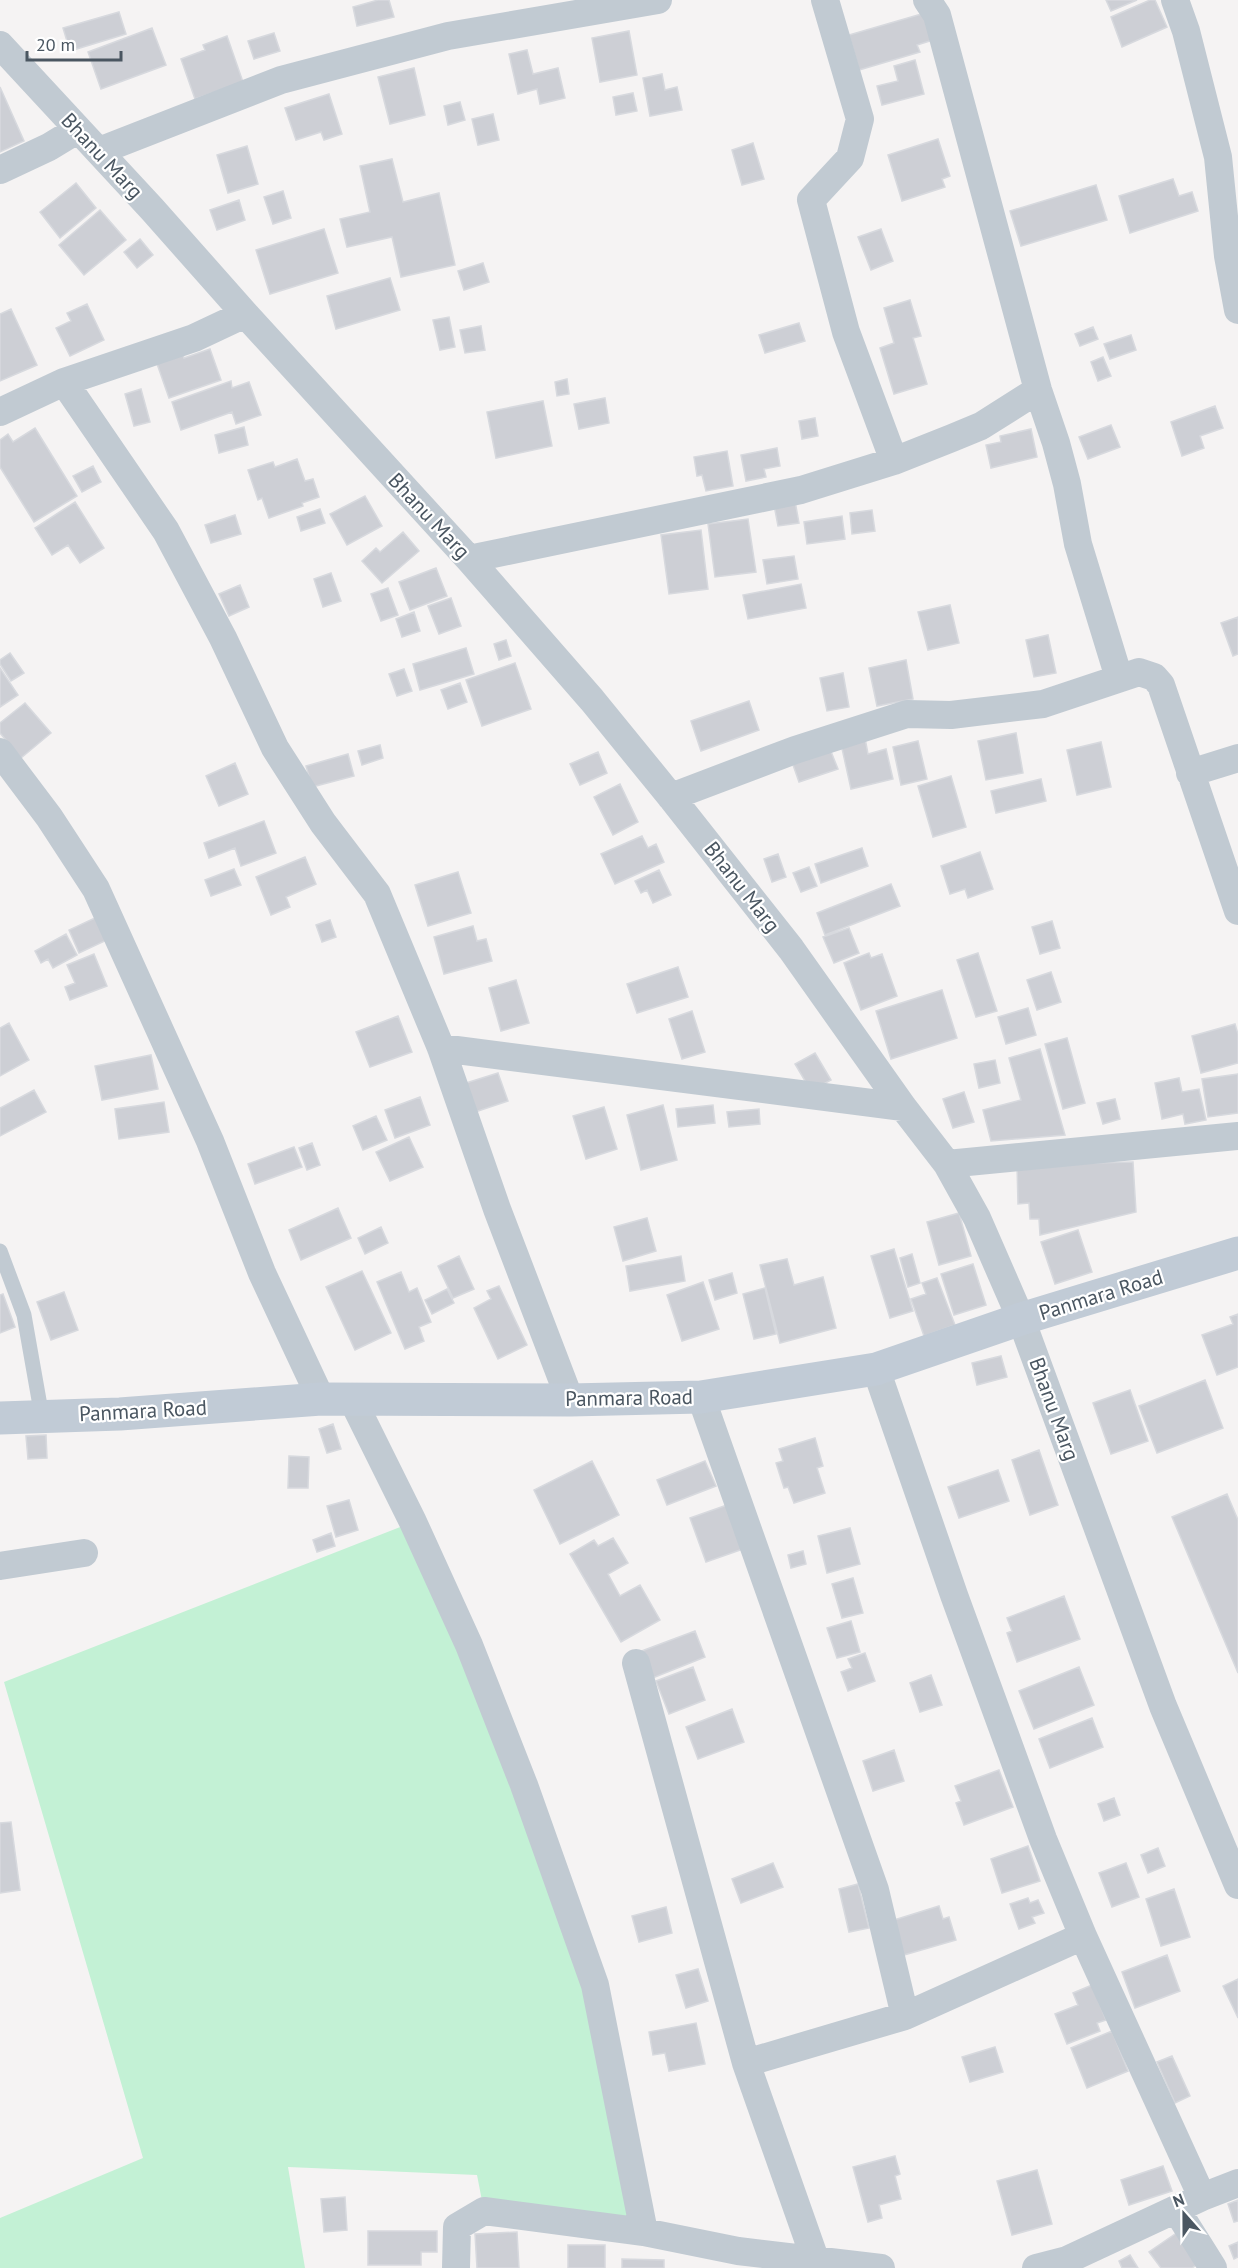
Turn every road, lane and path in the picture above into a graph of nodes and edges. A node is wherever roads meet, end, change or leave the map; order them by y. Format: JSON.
{"nodes":[{"id":1,"x":658,"y":0,"type":"edge"},
{"id":2,"x":825,"y":0,"type":"edge"},
{"id":3,"x":927,"y":0,"type":"edge"},
{"id":4,"x":1174,"y":0,"type":"edge"},
{"id":5,"x":0,"y":45,"type":"edge"},
{"id":6,"x":77,"y":130,"type":"junction"},
{"id":7,"x":99,"y":151,"type":"junction"},
{"id":8,"x":0,"y":170,"type":"edge"},
{"id":9,"x":1238,"y":310,"type":"edge"},
{"id":10,"x":245,"y":314,"type":"junction"},
{"id":11,"x":64,"y":382,"type":"junction"},
{"id":12,"x":1038,"y":390,"type":"junction"},
{"id":13,"x":0,"y":412,"type":"edge"},
{"id":14,"x":894,"y":460,"type":"junction"},
{"id":15,"x":470,"y":559,"type":"junction"},
{"id":16,"x":1119,"y":678,"type":"junction"},
{"id":17,"x":0,"y":752,"type":"edge"},
{"id":18,"x":1238,"y":758,"type":"edge"},
{"id":19,"x":1190,"y":773,"type":"junction"},
{"id":20,"x":672,"y":797,"type":"junction"},
{"id":21,"x":1238,"y":911,"type":"edge"},
{"id":22,"x":441,"y":1048,"type":"junction"},
{"id":23,"x":903,"y":1107,"type":"junction"},
{"id":24,"x":1238,"y":1136,"type":"edge"},
{"id":25,"x":946,"y":1164,"type":"junction"},
{"id":26,"x":0,"y":1251,"type":"edge"},
{"id":27,"x":1238,"y":1253,"type":"edge"},
{"id":28,"x":1021,"y":1319,"type":"junction"},
{"id":29,"x":876,"y":1369,"type":"junction"},
{"id":30,"x":701,"y":1397,"type":"junction"},
{"id":31,"x":336,"y":1399,"type":"junction"},
{"id":32,"x":570,"y":1400,"type":"junction"},
{"id":33,"x":42,"y":1417,"type":"junction"},
{"id":34,"x":0,"y":1418,"type":"edge"},
{"id":35,"x":84,"y":1553,"type":"dead end"},
{"id":36,"x":0,"y":1566,"type":"edge"},
{"id":37,"x":636,"y":1663,"type":"dead end"},
{"id":38,"x":1238,"y":1885,"type":"edge"},
{"id":39,"x":1083,"y":1936,"type":"junction"},
{"id":40,"x":905,"y":2016,"type":"junction"},
{"id":41,"x":746,"y":2063,"type":"junction"},
{"id":42,"x":1238,"y":2183,"type":"edge"},
{"id":43,"x":1202,"y":2197,"type":"junction"},
{"id":44,"x":1176,"y":2209,"type":"junction"},
{"id":45,"x":644,"y":2232,"type":"junction"},
{"id":46,"x":815,"y":2259,"type":"junction"},
{"id":47,"x":738,"y":2260,"type":"edge"},
{"id":48,"x":456,"y":2268,"type":"edge"},
{"id":49,"x":881,"y":2268,"type":"edge"},
{"id":50,"x":1036,"y":2268,"type":"edge"},
{"id":51,"x":1213,"y":2268,"type":"edge"}],
"edges":[{"from":1,"to":7,"type":"street"},
{"from":2,"to":14,"type":"street"},
{"from":3,"to":12,"type":"street"},
{"from":4,"to":9,"type":"street"},
{"from":5,"to":6,"type":"street","name":"Bhanu Marg"},
{"from":6,"to":7,"type":"street","name":"Bhanu Marg"},
{"from":6,"to":8,"type":"street"},
{"from":7,"to":10,"type":"street","name":"Bhanu Marg"},
{"from":10,"to":11,"type":"street"},
{"from":10,"to":15,"type":"street","name":"Bhanu Marg"},
{"from":11,"to":13,"type":"street"},
{"from":11,"to":22,"type":"street"},
{"from":12,"to":14,"type":"street"},
{"from":12,"to":16,"type":"street"},
{"from":14,"to":15,"type":"street"},
{"from":15,"to":20,"type":"street","name":"Bhanu Marg"},
{"from":16,"to":19,"type":"street"},
{"from":16,"to":20,"type":"street"},
{"from":17,"to":31,"type":"street"},
{"from":18,"to":19,"type":"street"},
{"from":19,"to":21,"type":"street"},
{"from":20,"to":23,"type":"street","name":"Bhanu Marg"},
{"from":22,"to":23,"type":"street"},
{"from":22,"to":32,"type":"street"},
{"from":23,"to":25,"type":"street","name":"Bhanu Marg"},
{"from":24,"to":25,"type":"street"},
{"from":25,"to":28,"type":"street","name":"Bhanu Marg"},
{"from":26,"to":33,"type":"lane"},
{"from":27,"to":28,"type":"street","name":"Panmara Road"},
{"from":28,"to":29,"type":"street","name":"Panmara Road"},
{"from":28,"to":38,"type":"street","name":"Bhanu Marg"},
{"from":29,"to":30,"type":"street","name":"Panmara Road"},
{"from":29,"to":39,"type":"street"},
{"from":30,"to":32,"type":"street","name":"Panmara Road"},
{"from":30,"to":40,"type":"street"},
{"from":31,"to":32,"type":"street","name":"Panmara Road"},
{"from":31,"to":33,"type":"street","name":"Panmara Road"},
{"from":31,"to":45,"type":"street"},
{"from":33,"to":34,"type":"street","name":"Panmara Road"},
{"from":35,"to":36,"type":"street"},
{"from":37,"to":41,"type":"street"},
{"from":39,"to":40,"type":"street"},
{"from":39,"to":43,"type":"street"},
{"from":40,"to":41,"type":"street"},
{"from":41,"to":46,"type":"street"},
{"from":42,"to":43,"type":"street"},
{"from":43,"to":44,"type":"street"},
{"from":44,"to":50,"type":"street"},
{"from":44,"to":51,"type":"street"},
{"from":45,"to":47,"type":"street"},
{"from":45,"to":48,"type":"street"},
{"from":46,"to":47,"type":"street"},
{"from":46,"to":49,"type":"street"}]}
